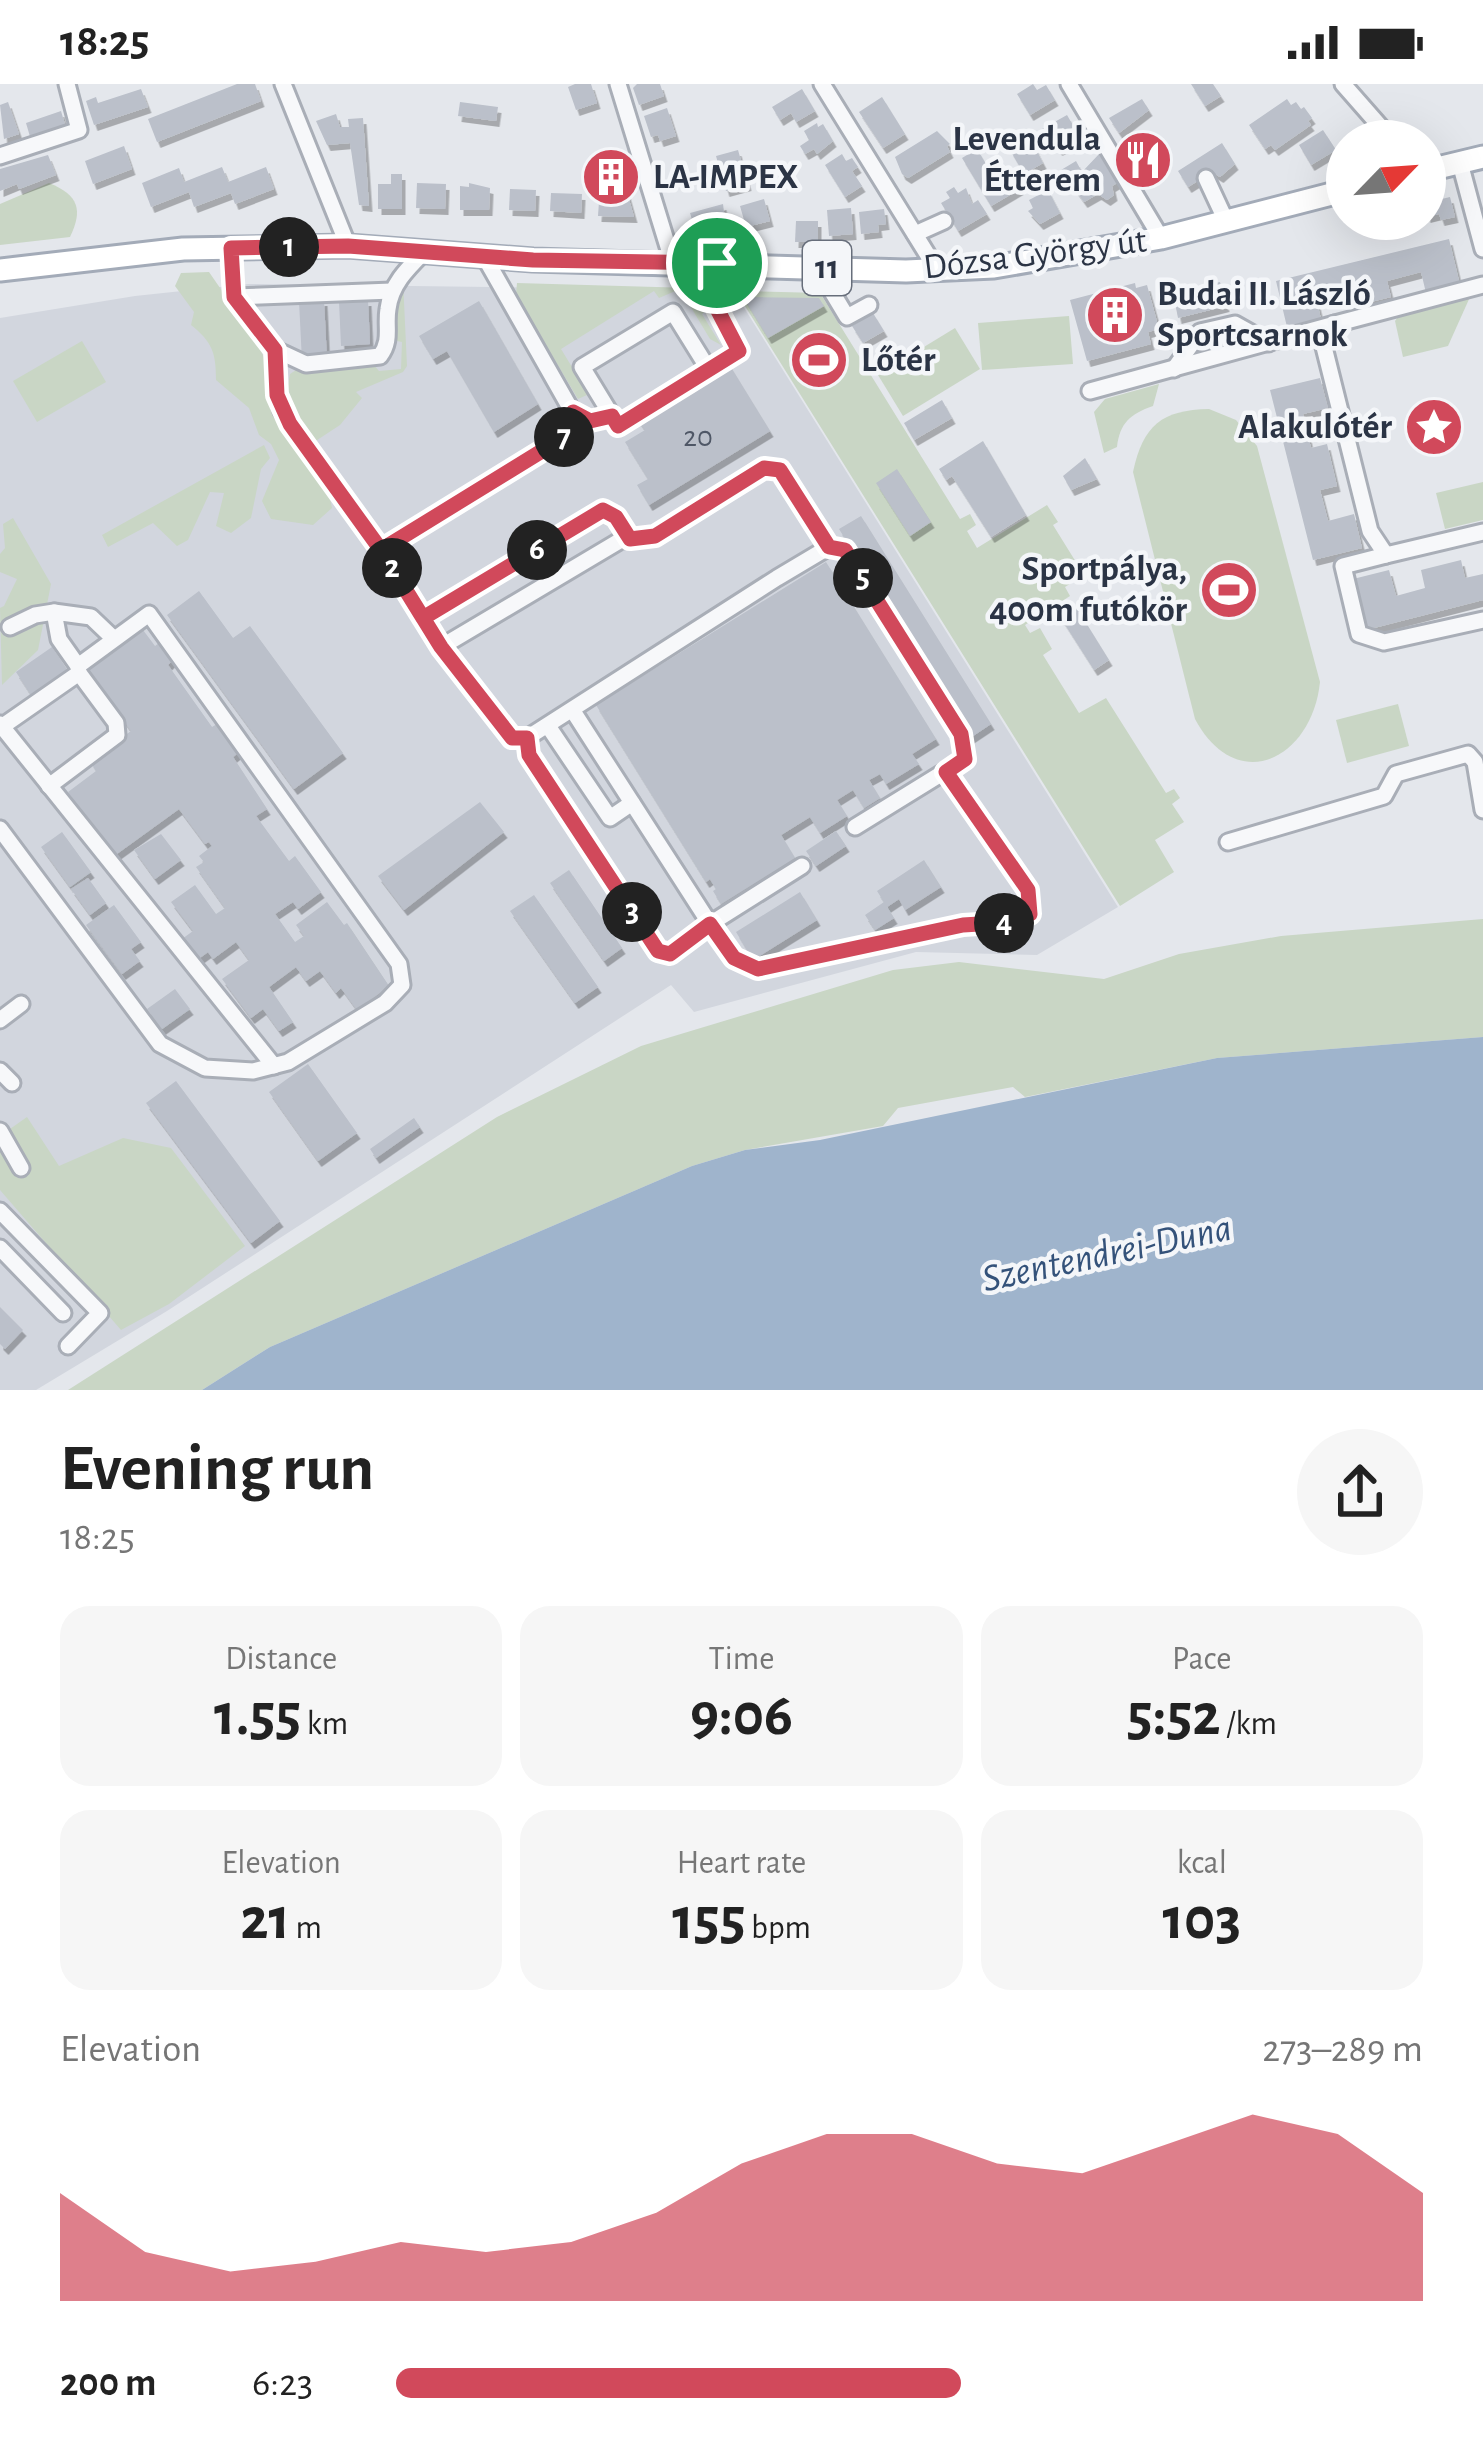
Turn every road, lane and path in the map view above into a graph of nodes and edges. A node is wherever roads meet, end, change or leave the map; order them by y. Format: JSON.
{"nodes":[{"id":1,"x":67,"y":84,"type":"edge"},
{"id":2,"x":283,"y":84,"type":"edge"},
{"id":3,"x":618,"y":84,"type":"edge"},
{"id":4,"x":822,"y":84,"type":"edge"},
{"id":5,"x":1069,"y":84,"type":"edge"},
{"id":6,"x":1343,"y":84,"type":"edge"},
{"id":7,"x":1375,"y":120,"type":"edge"},
{"id":8,"x":0,"y":156,"type":"edge"},
{"id":9,"x":1472,"y":160,"type":"edge"},
{"id":10,"x":1207,"y":184,"type":"dead end"},
{"id":11,"x":1326,"y":195,"type":"edge"},
{"id":12,"x":944,"y":221,"type":"dead end"},
{"id":13,"x":1226,"y":221,"type":"junction"},
{"id":14,"x":915,"y":234,"type":"junction"},
{"id":15,"x":1161,"y":238,"type":"junction"},
{"id":16,"x":348,"y":246,"type":"junction"},
{"id":17,"x":231,"y":248,"type":"junction"},
{"id":18,"x":1483,"y":249,"type":"edge"},
{"id":19,"x":425,"y":251,"type":"junction"},
{"id":20,"x":484,"y":256,"type":"junction"},
{"id":21,"x":673,"y":262,"type":"junction"},
{"id":22,"x":717,"y":263,"type":"junction"},
{"id":23,"x":826,"y":268,"type":"junction"},
{"id":24,"x":0,"y":270,"type":"edge"},
{"id":25,"x":937,"y":270,"type":"junction"},
{"id":26,"x":1483,"y":285,"type":"edge"},
{"id":27,"x":392,"y":291,"type":"junction"},
{"id":28,"x":234,"y":297,"type":"junction"},
{"id":29,"x":869,"y":305,"type":"dead end"},
{"id":30,"x":1335,"y":324,"type":"junction"},
{"id":31,"x":1269,"y":343,"type":"junction"},
{"id":32,"x":275,"y":350,"type":"junction"},
{"id":33,"x":1174,"y":369,"type":"junction"},
{"id":34,"x":709,"y":370,"type":"junction"},
{"id":35,"x":1090,"y":391,"type":"dead end"},
{"id":36,"x":573,"y":412,"type":"junction"},
{"id":37,"x":612,"y":416,"type":"junction"},
{"id":38,"x":1483,"y":532,"type":"edge"},
{"id":39,"x":630,"y":539,"type":"junction"},
{"id":40,"x":829,"y":547,"type":"junction"},
{"id":41,"x":381,"y":550,"type":"junction"},
{"id":42,"x":1386,"y":555,"type":"junction"},
{"id":43,"x":54,"y":612,"type":"junction"},
{"id":44,"x":423,"y":618,"type":"junction"},
{"id":45,"x":1483,"y":620,"type":"edge"},
{"id":46,"x":10,"y":627,"type":"dead end"},
{"id":47,"x":113,"y":638,"type":"junction"},
{"id":48,"x":441,"y":647,"type":"junction"},
{"id":49,"x":79,"y":669,"type":"junction"},
{"id":50,"x":573,"y":711,"type":"junction"},
{"id":51,"x":1,"y":726,"type":"edge"},
{"id":52,"x":548,"y":726,"type":"junction"},
{"id":53,"x":527,"y":738,"type":"junction"},
{"id":54,"x":946,"y":772,"type":"junction"},
{"id":55,"x":49,"y":785,"type":"junction"},
{"id":56,"x":632,"y":803,"type":"junction"},
{"id":57,"x":1483,"y":810,"type":"edge"},
{"id":58,"x":855,"y":827,"type":"dead end"},
{"id":59,"x":0,"y":829,"type":"edge"},
{"id":60,"x":1228,"y":842,"type":"dead end"},
{"id":61,"x":802,"y":866,"type":"dead end"},
{"id":62,"x":710,"y":924,"type":"junction"},
{"id":63,"x":21,"y":1004,"type":"dead end"},
{"id":64,"x":0,"y":1020,"type":"edge"},
{"id":65,"x":274,"y":1066,"type":"junction"},
{"id":66,"x":0,"y":1132,"type":"edge"},
{"id":67,"x":21,"y":1168,"type":"dead end"},
{"id":68,"x":0,"y":1211,"type":"edge"},
{"id":69,"x":0,"y":1248,"type":"edge"},
{"id":70,"x":63,"y":1313,"type":"dead end"},
{"id":71,"x":68,"y":1346,"type":"dead end"}],
"edges":[{"from":1,"to":8,"type":"street"},
{"from":2,"to":16,"type":"street"},
{"from":3,"to":21,"type":"street"},
{"from":4,"to":14,"type":"street"},
{"from":5,"to":15,"type":"street"},
{"from":6,"to":7,"type":"street"},
{"from":9,"to":18,"type":"street"},
{"from":10,"to":13,"type":"street"},
{"from":11,"to":13,"type":"main road","name":"Dózsa György út","number":"11"},
{"from":12,"to":14,"type":"street"},
{"from":13,"to":15,"type":"main road","name":"Dózsa György út","number":"11"},
{"from":14,"to":25,"type":"street"},
{"from":15,"to":25,"type":"main road","name":"Dózsa György út","number":"11"},
{"from":16,"to":17,"type":"main road","name":"Dózsa György út","number":"11"},
{"from":16,"to":19,"type":"main road","name":"Dózsa György út","number":"11"},
{"from":17,"to":24,"type":"main road","name":"Dózsa György út","number":"11"},
{"from":17,"to":28,"type":"street"},
{"from":19,"to":20,"type":"main road","name":"Dózsa György út","number":"11"},
{"from":19,"to":27,"type":"street"},
{"from":20,"to":21,"type":"main road","name":"Dózsa György út","number":"11"},
{"from":20,"to":36,"type":"street"},
{"from":21,"to":22,"type":"main road","name":"Dózsa György út","number":"11"},
{"from":22,"to":23,"type":"main road","name":"Dózsa György út","number":"11"},
{"from":22,"to":34,"type":"street"},
{"from":23,"to":25,"type":"main road","name":"Dózsa György út","number":"11"},
{"from":23,"to":29,"type":"street"},
{"from":26,"to":30,"type":"street"},
{"from":27,"to":28,"type":"street"},
{"from":27,"to":32,"type":"street"},
{"from":28,"to":32,"type":"street"},
{"from":30,"to":31,"type":"street"},
{"from":30,"to":42,"type":"street"},
{"from":31,"to":33,"type":"street"},
{"from":31,"to":33,"type":"street"},
{"from":32,"to":41,"type":"street"},
{"from":33,"to":35,"type":"street"},
{"from":34,"to":37,"type":"street"},
{"from":34,"to":37,"type":"street"},
{"from":36,"to":37,"type":"street"},
{"from":36,"to":41,"type":"street"},
{"from":38,"to":42,"type":"street"},
{"from":39,"to":40,"type":"street"},
{"from":39,"to":44,"type":"street"},
{"from":39,"to":48,"type":"street"},
{"from":40,"to":50,"type":"street"},
{"from":40,"to":54,"type":"street"},
{"from":41,"to":44,"type":"street"},
{"from":42,"to":45,"type":"street"},
{"from":43,"to":46,"type":"street"},
{"from":43,"to":47,"type":"street"},
{"from":43,"to":49,"type":"street"},
{"from":44,"to":48,"type":"street"},
{"from":47,"to":49,"type":"street"},
{"from":47,"to":65,"type":"street"},
{"from":48,"to":53,"type":"street"},
{"from":49,"to":51,"type":"street"},
{"from":49,"to":55,"type":"street"},
{"from":50,"to":52,"type":"street"},
{"from":50,"to":56,"type":"street"},
{"from":51,"to":55,"type":"street"},
{"from":52,"to":53,"type":"street"},
{"from":52,"to":56,"type":"street"},
{"from":53,"to":62,"type":"street"},
{"from":54,"to":58,"type":"street"},
{"from":54,"to":62,"type":"street"},
{"from":55,"to":65,"type":"street"},
{"from":56,"to":62,"type":"street"},
{"from":57,"to":60,"type":"street"},
{"from":59,"to":65,"type":"street"},
{"from":61,"to":62,"type":"street"},
{"from":63,"to":64,"type":"street"},
{"from":66,"to":67,"type":"street"},
{"from":68,"to":71,"type":"street"},
{"from":69,"to":70,"type":"street"}]}
